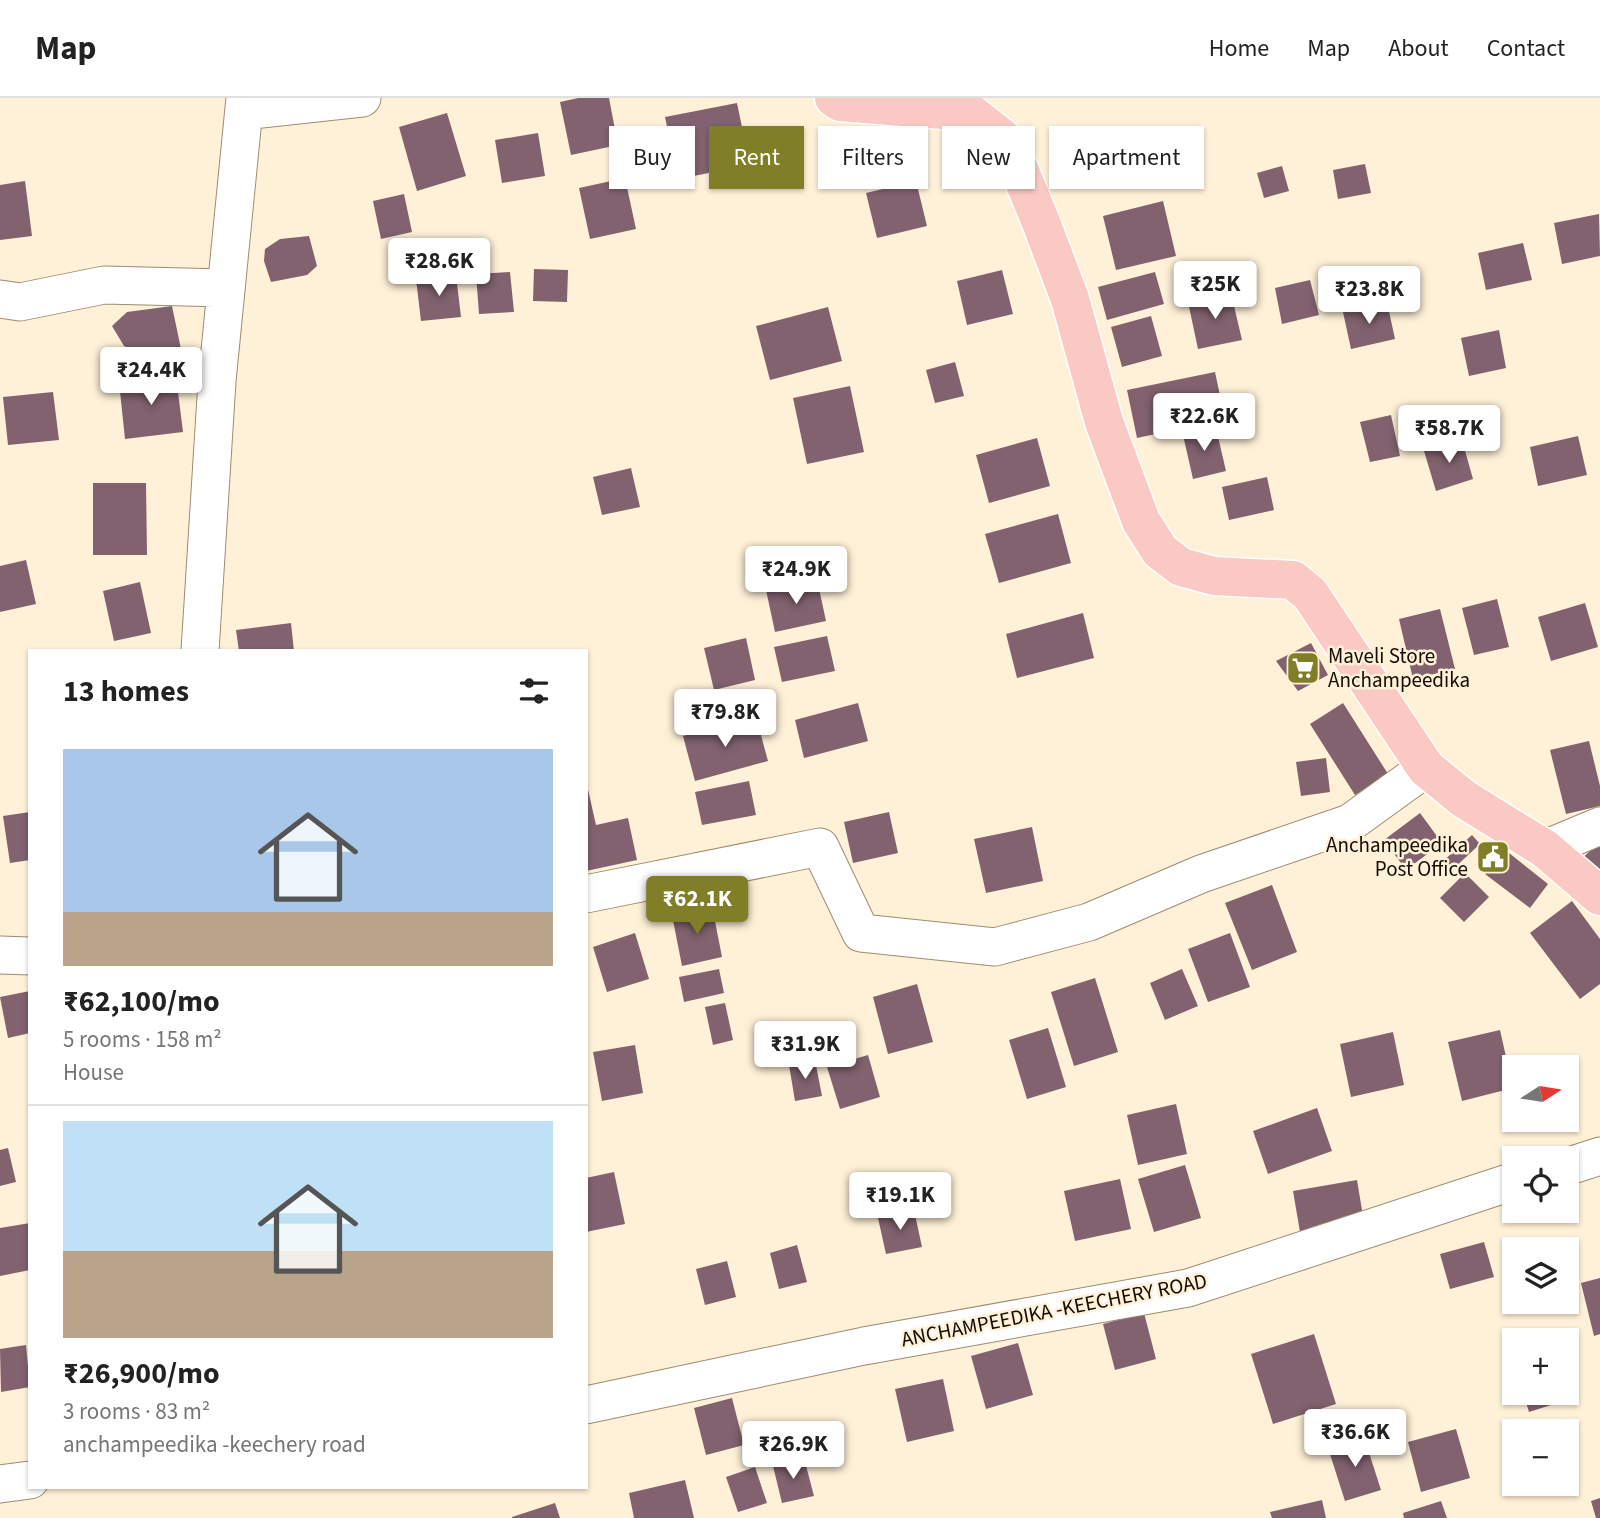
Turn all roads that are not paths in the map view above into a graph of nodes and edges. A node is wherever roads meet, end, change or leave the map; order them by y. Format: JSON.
{"nodes":[{"id":1,"x":362,"y":98,"type":"edge"},
{"id":2,"x":834,"y":98,"type":"edge"},
{"id":3,"x":245,"y":105,"type":"edge"},
{"id":4,"x":226,"y":288,"type":"junction"},
{"id":5,"x":0,"y":299,"type":"edge"},
{"id":6,"x":200,"y":649,"type":"edge"},
{"id":7,"x":1426,"y":768,"type":"junction"},
{"id":8,"x":1600,"y":826,"type":"edge"},
{"id":9,"x":1545,"y":849,"type":"junction"},
{"id":10,"x":588,"y":894,"type":"edge"},
{"id":11,"x":1600,"y":896,"type":"edge"},
{"id":12,"x":0,"y":955,"type":"edge"},
{"id":13,"x":28,"y":956,"type":"edge"},
{"id":14,"x":1600,"y":1156,"type":"edge"},
{"id":15,"x":1579,"y":1163,"type":"edge"},
{"id":16,"x":1502,"y":1185,"type":"edge"},
{"id":17,"x":588,"y":1405,"type":"edge"},
{"id":18,"x":28,"y":1480,"type":"edge"},
{"id":19,"x":0,"y":1484,"type":"edge"}],
"edges":[{"from":1,"to":3,"type":"street"},
{"from":2,"to":7,"type":"main road"},
{"from":3,"to":4,"type":"street"},
{"from":4,"to":5,"type":"street"},
{"from":4,"to":6,"type":"street"},
{"from":7,"to":9,"type":"main road"},
{"from":7,"to":10,"type":"street"},
{"from":8,"to":9,"type":"street"},
{"from":9,"to":11,"type":"main road"},
{"from":12,"to":13,"type":"street"},
{"from":14,"to":15,"type":"street"},
{"from":16,"to":17,"type":"street","name":"ANCHAMPEEDIKA -KEECHERY ROAD"},
{"from":18,"to":19,"type":"street"}]}
